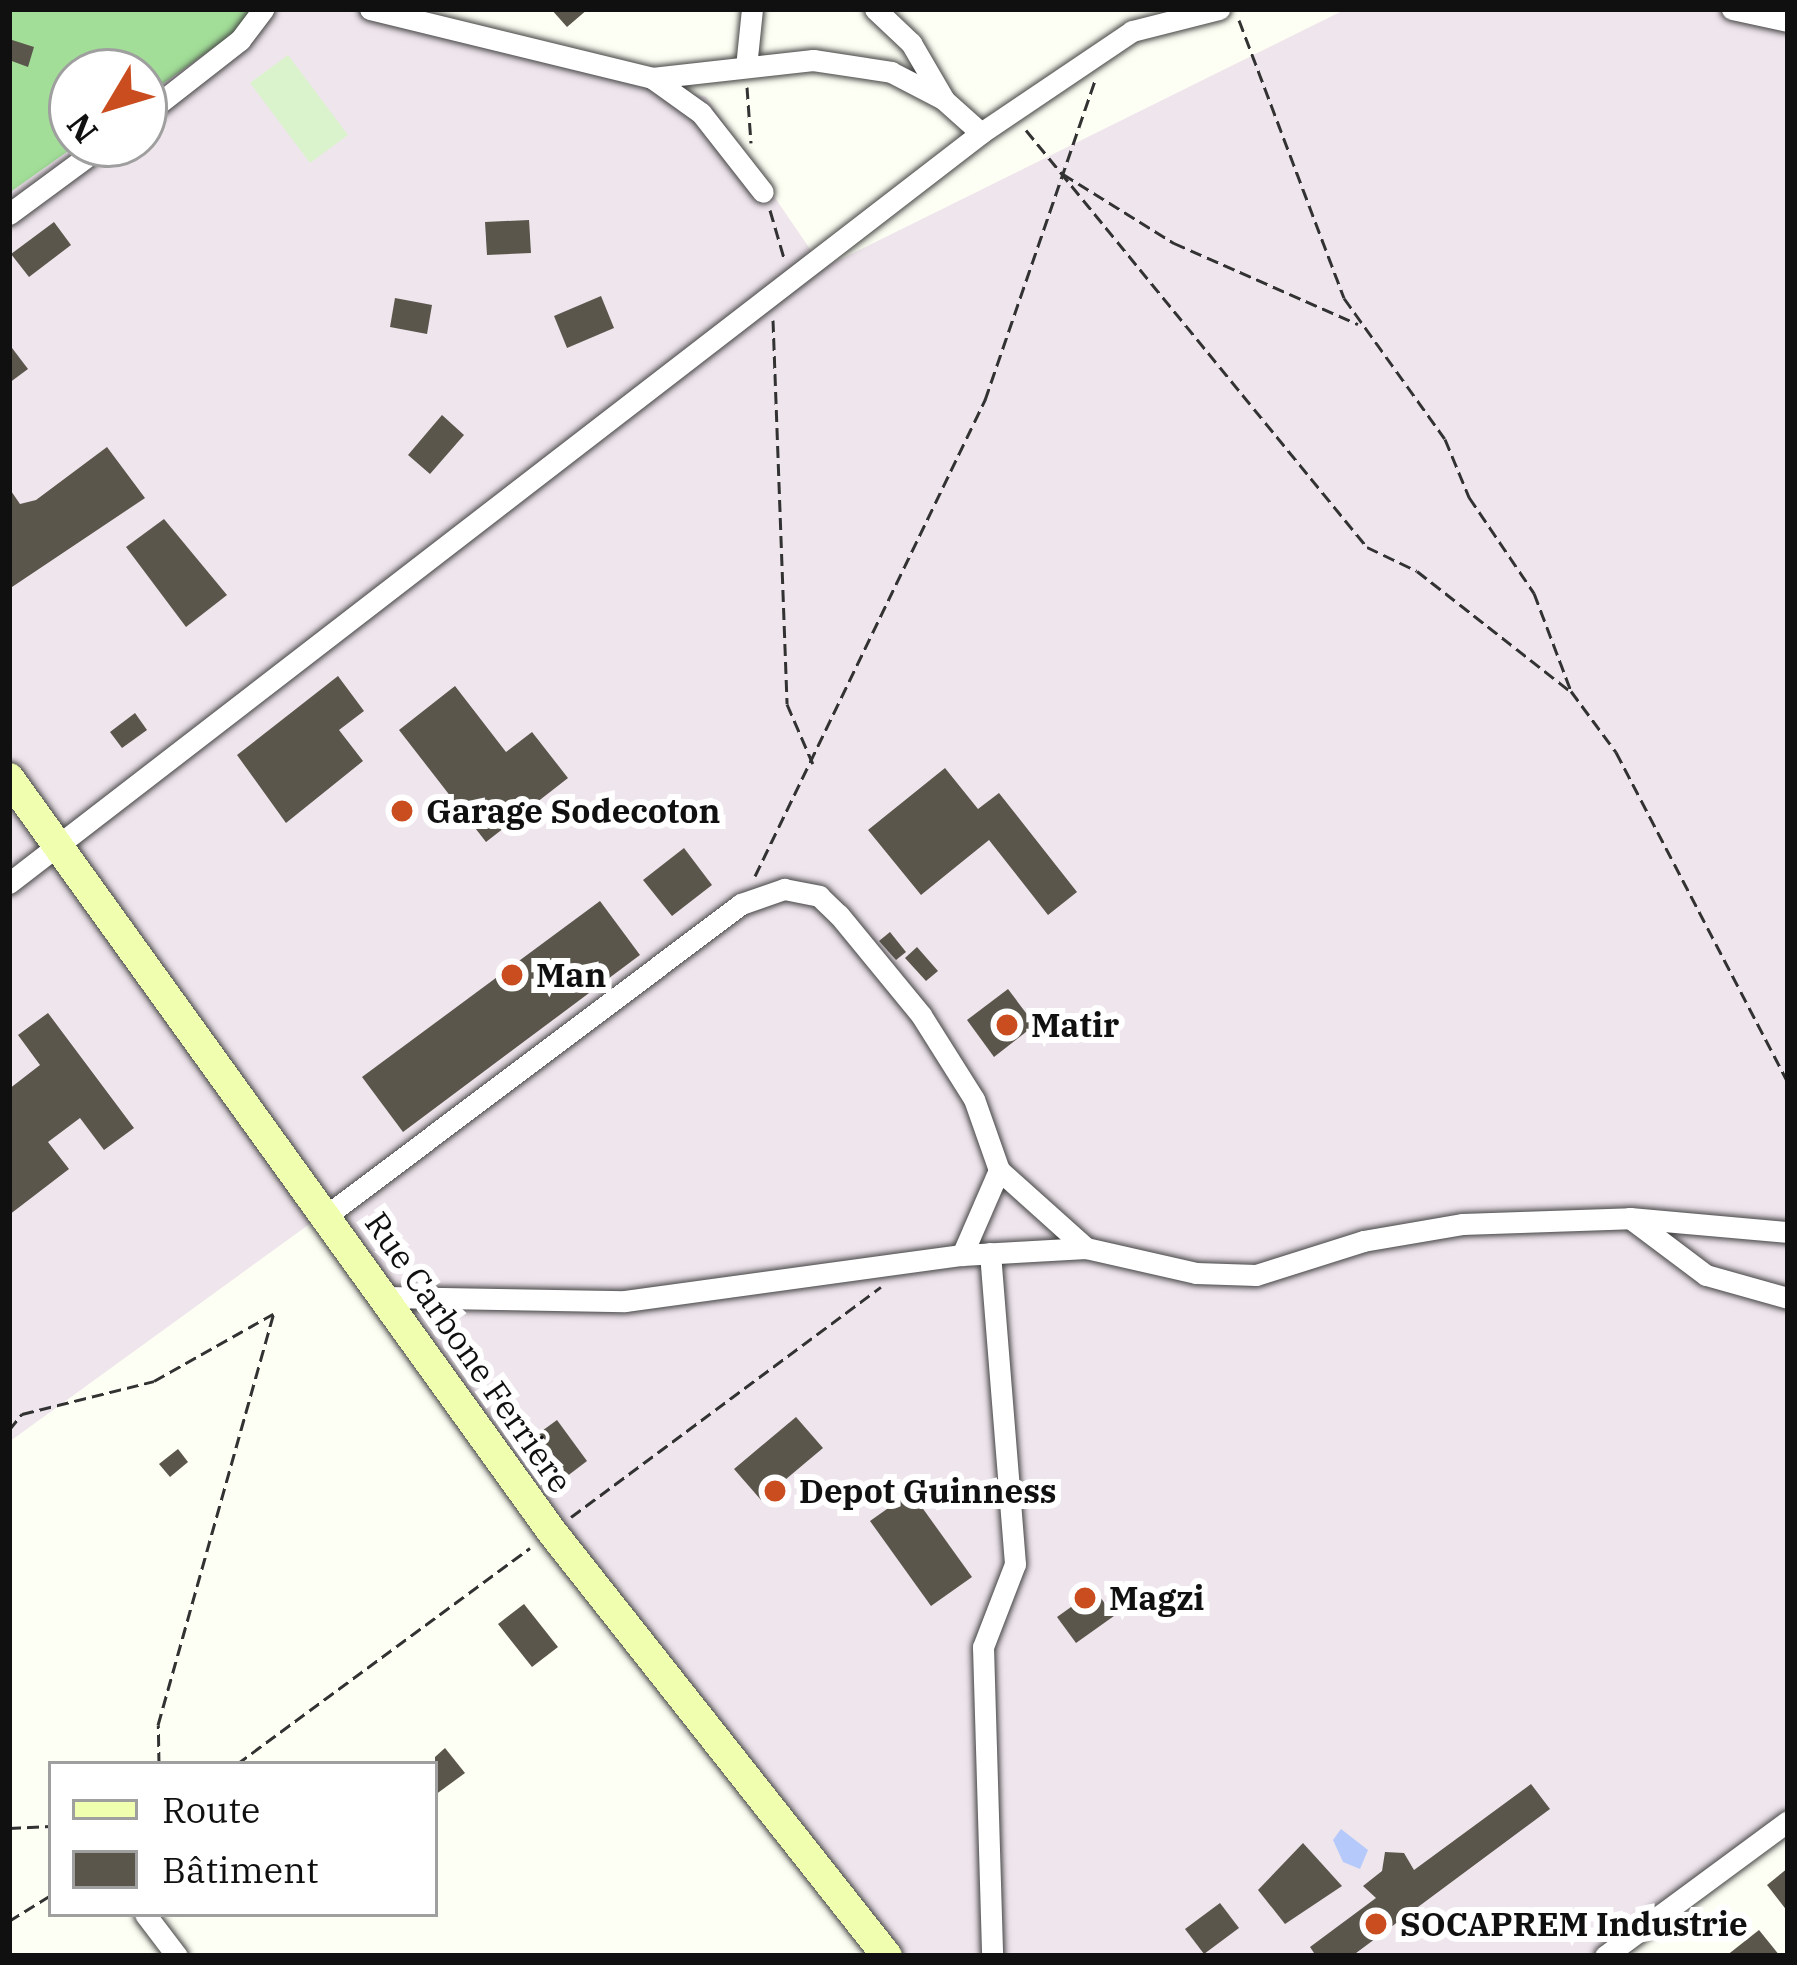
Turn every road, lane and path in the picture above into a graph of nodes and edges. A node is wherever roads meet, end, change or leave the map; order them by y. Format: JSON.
{"nodes":[{"id":1,"x":263,"y":9,"type":"edge"},
{"id":2,"x":370,"y":9,"type":"edge"},
{"id":3,"x":752,"y":9,"type":"edge"},
{"id":4,"x":875,"y":9,"type":"edge"},
{"id":5,"x":1157,"y":9,"type":"edge"},
{"id":6,"x":1219,"y":9,"type":"edge"},
{"id":7,"x":1234,"y":9,"type":"edge"},
{"id":8,"x":1732,"y":9,"type":"edge"},
{"id":9,"x":1788,"y":21,"type":"edge"},
{"id":10,"x":1132,"y":31,"type":"junction"},
{"id":11,"x":1110,"y":46,"type":"junction"},
{"id":12,"x":746,"y":68,"type":"junction"},
{"id":13,"x":652,"y":78,"type":"junction"},
{"id":14,"x":168,"y":96,"type":"edge"},
{"id":15,"x":943,"y":99,"type":"junction"},
{"id":16,"x":1012,"y":112,"type":"junction"},
{"id":17,"x":981,"y":133,"type":"junction"},
{"id":18,"x":71,"y":168,"type":"edge"},
{"id":19,"x":1058,"y":171,"type":"junction"},
{"id":20,"x":763,"y":193,"type":"junction"},
{"id":21,"x":9,"y":214,"type":"edge"},
{"id":22,"x":774,"y":292,"type":"junction"},
{"id":23,"x":1360,"y":324,"type":"junction"},
{"id":24,"x":1571,"y":692,"type":"junction"},
{"id":25,"x":813,"y":764,"type":"junction"},
{"id":26,"x":9,"y":778,"type":"edge"},
{"id":27,"x":58,"y":847,"type":"junction"},
{"id":28,"x":9,"y":884,"type":"edge"},
{"id":29,"x":741,"y":904,"type":"junction"},
{"id":30,"x":1788,"y":1082,"type":"edge"},
{"id":31,"x":999,"y":1170,"type":"junction"},
{"id":32,"x":328,"y":1215,"type":"junction"},
{"id":33,"x":1630,"y":1218,"type":"junction"},
{"id":34,"x":1788,"y":1232,"type":"edge"},
{"id":35,"x":1086,"y":1248,"type":"junction"},
{"id":36,"x":990,"y":1252,"type":"junction"},
{"id":37,"x":962,"y":1255,"type":"junction"},
{"id":38,"x":916,"y":1261,"type":"junction"},
{"id":39,"x":386,"y":1297,"type":"junction"},
{"id":40,"x":1788,"y":1298,"type":"edge"},
{"id":41,"x":9,"y":1430,"type":"edge"},
{"id":42,"x":552,"y":1532,"type":"junction"},
{"id":43,"x":159,"y":1761,"type":"edge"},
{"id":44,"x":241,"y":1761,"type":"edge"},
{"id":45,"x":1788,"y":1821,"type":"edge"},
{"id":46,"x":48,"y":1826,"type":"edge"},
{"id":47,"x":9,"y":1828,"type":"edge"},
{"id":48,"x":48,"y":1896,"type":"edge"},
{"id":49,"x":147,"y":1917,"type":"edge"},
{"id":50,"x":9,"y":1921,"type":"edge"},
{"id":51,"x":1608,"y":1955,"type":"edge"},
{"id":52,"x":178,"y":1956,"type":"edge"},
{"id":53,"x":887,"y":1956,"type":"edge"},
{"id":54,"x":992,"y":1956,"type":"edge"}],
"edges":[{"from":1,"to":14,"type":"street"},
{"from":2,"to":13,"type":"street"},
{"from":3,"to":12,"type":"street"},
{"from":4,"to":15,"type":"street"},
{"from":5,"to":10,"type":"street"},
{"from":6,"to":10,"type":"street"},
{"from":7,"to":23,"type":"path"},
{"from":8,"to":9,"type":"street"},
{"from":10,"to":11,"type":"street"},
{"from":11,"to":16,"type":"street"},
{"from":11,"to":19,"type":"path"},
{"from":12,"to":13,"type":"street"},
{"from":12,"to":15,"type":"street"},
{"from":12,"to":20,"type":"path"},
{"from":13,"to":20,"type":"street"},
{"from":15,"to":17,"type":"street"},
{"from":16,"to":17,"type":"street"},
{"from":16,"to":19,"type":"path"},
{"from":17,"to":22,"type":"street"},
{"from":18,"to":21,"type":"street"},
{"from":19,"to":23,"type":"path"},
{"from":19,"to":24,"type":"path"},
{"from":19,"to":25,"type":"path"},
{"from":20,"to":22,"type":"path"},
{"from":22,"to":25,"type":"path"},
{"from":22,"to":27,"type":"street"},
{"from":23,"to":24,"type":"path"},
{"from":24,"to":30,"type":"path"},
{"from":25,"to":29,"type":"path"},
{"from":26,"to":27,"type":"street","name":"Rue Carbone Ferriere"},
{"from":27,"to":28,"type":"street"},
{"from":27,"to":32,"type":"street","name":"Rue Carbone Ferriere"},
{"from":29,"to":31,"type":"street"},
{"from":29,"to":32,"type":"street"},
{"from":31,"to":35,"type":"street"},
{"from":31,"to":37,"type":"street"},
{"from":32,"to":39,"type":"street","name":"Rue Carbone Ferriere"},
{"from":33,"to":34,"type":"street"},
{"from":33,"to":35,"type":"street"},
{"from":33,"to":40,"type":"street"},
{"from":35,"to":36,"type":"street"},
{"from":36,"to":37,"type":"street"},
{"from":36,"to":54,"type":"street"},
{"from":37,"to":38,"type":"street"},
{"from":38,"to":39,"type":"street"},
{"from":38,"to":42,"type":"path"},
{"from":39,"to":42,"type":"street","name":"Rue Carbone Ferriere"},
{"from":41,"to":43,"type":"path"},
{"from":42,"to":44,"type":"path"},
{"from":42,"to":53,"type":"street","name":"Rue Carbone Ferriere"},
{"from":45,"to":51,"type":"street"},
{"from":46,"to":47,"type":"path"},
{"from":48,"to":50,"type":"path"},
{"from":49,"to":52,"type":"street"}]}
